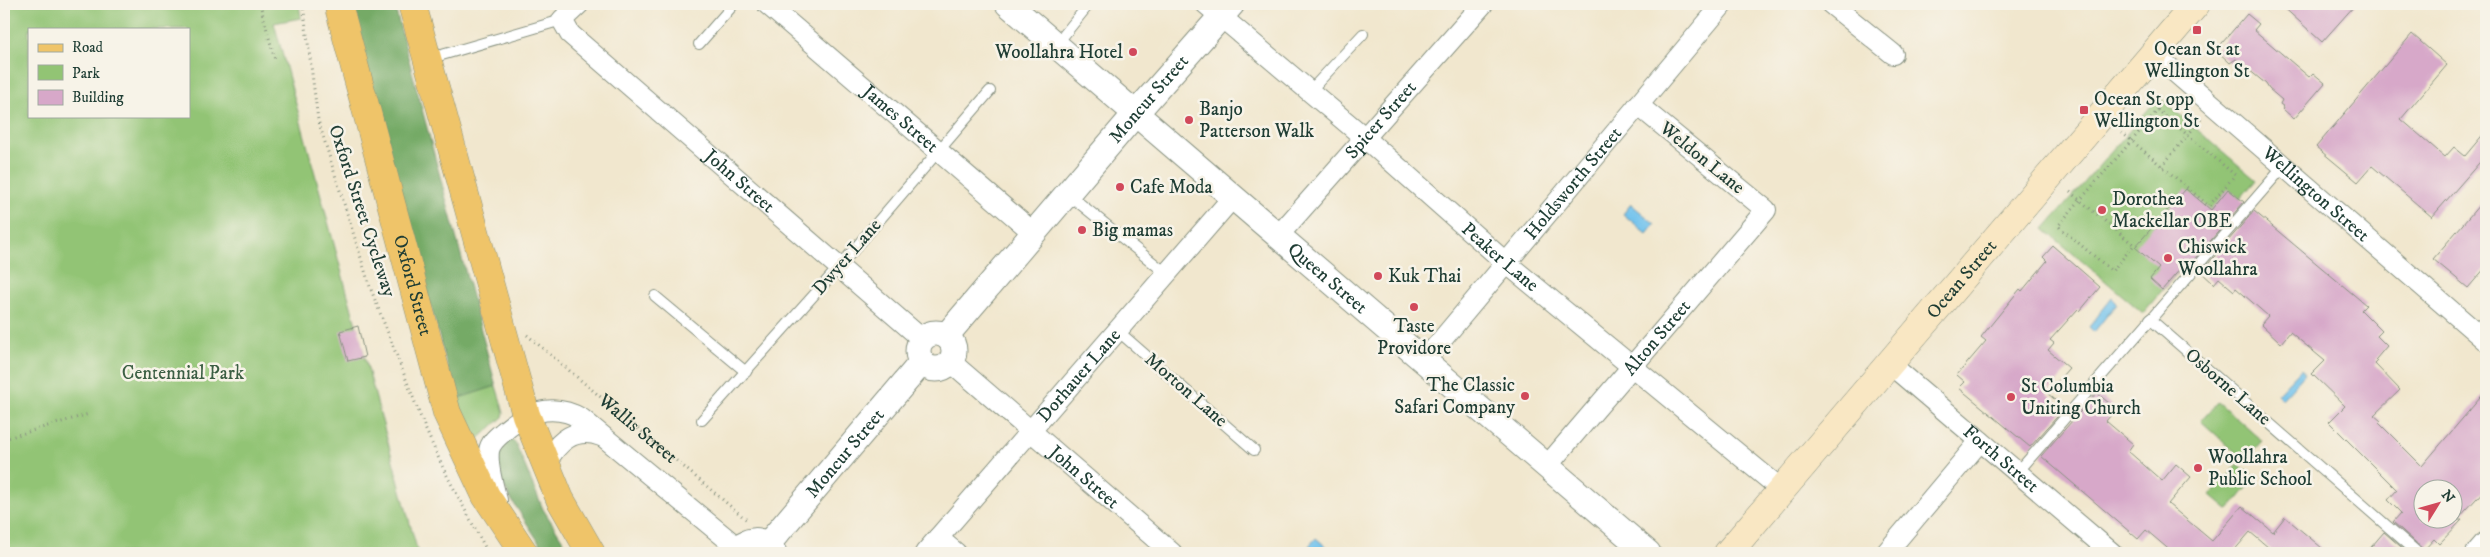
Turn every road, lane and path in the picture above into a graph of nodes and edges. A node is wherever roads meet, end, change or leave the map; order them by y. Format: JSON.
{"nodes":[{"id":1,"x":260,"y":4,"type":"edge"},
{"id":2,"x":304,"y":4,"type":"edge"},
{"id":3,"x":338,"y":4,"type":"edge"},
{"id":4,"x":412,"y":4,"type":"edge"},
{"id":5,"x":578,"y":4,"type":"edge"},
{"id":6,"x":734,"y":4,"type":"edge"},
{"id":7,"x":767,"y":4,"type":"edge"},
{"id":8,"x":1008,"y":4,"type":"edge"},
{"id":9,"x":1089,"y":4,"type":"edge"},
{"id":10,"x":1483,"y":4,"type":"edge"},
{"id":11,"x":1723,"y":4,"type":"edge"},
{"id":12,"x":1831,"y":4,"type":"edge"},
{"id":13,"x":2196,"y":4,"type":"edge"},
{"id":14,"x":1220,"y":8,"type":"edge"},
{"id":15,"x":562,"y":20,"type":"junction"},
{"id":16,"x":1363,"y":34,"type":"dead end"},
{"id":17,"x":699,"y":44,"type":"dead end"},
{"id":18,"x":1056,"y":45,"type":"junction"},
{"id":19,"x":1892,"y":54,"type":"dead end"},
{"id":20,"x":2154,"y":54,"type":"junction"},
{"id":21,"x":275,"y":60,"type":"dead end"},
{"id":22,"x":427,"y":60,"type":"junction"},
{"id":23,"x":990,"y":91,"type":"dead end"},
{"id":24,"x":1309,"y":92,"type":"junction"},
{"id":25,"x":1638,"y":105,"type":"junction"},
{"id":26,"x":1136,"y":113,"type":"junction"},
{"id":27,"x":2194,"y":127,"type":"dead end"},
{"id":28,"x":2122,"y":132,"type":"dead end"},
{"id":29,"x":2188,"y":135,"type":"junction"},
{"id":30,"x":1365,"y":138,"type":"junction"},
{"id":31,"x":2132,"y":141,"type":"junction"},
{"id":32,"x":939,"y":152,"type":"junction"},
{"id":33,"x":2162,"y":166,"type":"junction"},
{"id":34,"x":2284,"y":166,"type":"junction"},
{"id":35,"x":2070,"y":192,"type":"dead end"},
{"id":36,"x":1068,"y":194,"type":"junction"},
{"id":37,"x":1233,"y":197,"type":"junction"},
{"id":38,"x":2080,"y":200,"type":"junction"},
{"id":39,"x":1766,"y":210,"type":"joint"},
{"id":40,"x":1035,"y":234,"type":"junction"},
{"id":41,"x":1278,"y":236,"type":"junction"},
{"id":42,"x":1505,"y":262,"type":"junction"},
{"id":43,"x":838,"y":267,"type":"junction"},
{"id":44,"x":1167,"y":274,"type":"junction"},
{"id":45,"x":655,"y":296,"type":"dead end"},
{"id":46,"x":2150,"y":319,"type":"junction"},
{"id":47,"x":523,"y":331,"type":"dead end"},
{"id":48,"x":1118,"y":331,"type":"junction"},
{"id":49,"x":2483,"y":333,"type":"edge"},
{"id":50,"x":946,"y":336,"type":"junction"},
{"id":51,"x":922,"y":351,"type":"junction"},
{"id":52,"x":1424,"y":361,"type":"junction"},
{"id":53,"x":950,"y":362,"type":"junction"},
{"id":54,"x":1890,"y":364,"type":"junction"},
{"id":55,"x":1633,"y":366,"type":"junction"},
{"id":56,"x":746,"y":372,"type":"junction"},
{"id":57,"x":90,"y":414,"type":"dead end"},
{"id":58,"x":526,"y":415,"type":"junction"},
{"id":59,"x":702,"y":420,"type":"dead end"},
{"id":60,"x":1031,"y":432,"type":"junction"},
{"id":61,"x":601,"y":436,"type":"junction"},
{"id":62,"x":4,"y":439,"type":"edge"},
{"id":63,"x":1980,"y":441,"type":"junction"},
{"id":64,"x":1254,"y":450,"type":"dead end"},
{"id":65,"x":544,"y":465,"type":"junction"},
{"id":66,"x":1547,"y":466,"type":"junction"},
{"id":67,"x":2017,"y":472,"type":"junction"},
{"id":68,"x":1782,"y":490,"type":"junction"},
{"id":69,"x":504,"y":524,"type":"junction"},
{"id":70,"x":753,"y":524,"type":"dead end"},
{"id":71,"x":2486,"y":545,"type":"edge"},
{"id":72,"x":932,"y":546,"type":"edge"},
{"id":73,"x":771,"y":549,"type":"edge"},
{"id":74,"x":737,"y":550,"type":"edge"},
{"id":75,"x":1889,"y":552,"type":"edge"},
{"id":76,"x":488,"y":553,"type":"edge"},
{"id":77,"x":524,"y":553,"type":"edge"},
{"id":78,"x":591,"y":553,"type":"edge"},
{"id":79,"x":956,"y":553,"type":"edge"},
{"id":80,"x":1172,"y":553,"type":"edge"},
{"id":81,"x":1648,"y":553,"type":"edge"},
{"id":82,"x":1728,"y":553,"type":"edge"},
{"id":83,"x":2112,"y":553,"type":"edge"},
{"id":84,"x":2418,"y":553,"type":"edge"},
{"id":85,"x":2479,"y":553,"type":"edge"}],
"edges":[{"from":1,"to":21,"type":"path"},
{"from":2,"to":76,"type":"path","name":"Oxford Street Cycleway"},
{"from":3,"to":69,"type":"main road","name":"Oxford Street"},
{"from":4,"to":22,"type":"main road"},
{"from":5,"to":15,"type":"street"},
{"from":6,"to":17,"type":"lane"},
{"from":7,"to":32,"type":"street","name":"James Street"},
{"from":8,"to":18,"type":"street","name":"Queen Street"},
{"from":9,"to":18,"type":"lane"},
{"from":10,"to":30,"type":"street","name":"Spicer Street"},
{"from":11,"to":25,"type":"street","name":"Holdsworth Street"},
{"from":12,"to":19,"type":"street"},
{"from":13,"to":20,"type":"main road","name":"Ocean Street"},
{"from":14,"to":24,"type":"street","name":"Peaker Lane"},
{"from":14,"to":26,"type":"street","name":"Moncur Street"},
{"from":15,"to":22,"type":"lane"},
{"from":15,"to":43,"type":"street","name":"John Street"},
{"from":16,"to":24,"type":"lane"},
{"from":18,"to":26,"type":"street","name":"Queen Street"},
{"from":20,"to":34,"type":"street","name":"Wellington Street"},
{"from":20,"to":54,"type":"main road","name":"Ocean Street"},
{"from":22,"to":58,"type":"main road"},
{"from":23,"to":32,"type":"lane","name":"Dwyer Lane"},
{"from":24,"to":30,"type":"street","name":"Peaker Lane"},
{"from":25,"to":39,"type":"street","name":"Weldon Lane"},
{"from":25,"to":42,"type":"street","name":"Holdsworth Street"},
{"from":26,"to":36,"type":"street","name":"Moncur Street"},
{"from":26,"to":37,"type":"street","name":"Queen Street"},
{"from":27,"to":29,"type":"path"},
{"from":28,"to":31,"type":"path"},
{"from":29,"to":31,"type":"path"},
{"from":29,"to":33,"type":"path"},
{"from":29,"to":33,"type":"path"},
{"from":30,"to":41,"type":"street","name":"Spicer Street"},
{"from":30,"to":42,"type":"street","name":"Peaker Lane"},
{"from":31,"to":33,"type":"path"},
{"from":31,"to":38,"type":"path"},
{"from":32,"to":40,"type":"street","name":"James Street"},
{"from":32,"to":43,"type":"lane","name":"Dwyer Lane"},
{"from":34,"to":46,"type":"lane"},
{"from":34,"to":49,"type":"street","name":"Wellington Street"},
{"from":35,"to":38,"type":"path"},
{"from":36,"to":40,"type":"street","name":"Moncur Street"},
{"from":36,"to":44,"type":"lane"},
{"from":37,"to":41,"type":"street","name":"Queen Street"},
{"from":37,"to":44,"type":"street","name":"Dorhauer Lane"},
{"from":38,"to":38,"type":"path"},
{"from":39,"to":55,"type":"street","name":"Alton Street"},
{"from":40,"to":50,"type":"street","name":"Moncur Street"},
{"from":41,"to":52,"type":"street","name":"Queen Street"},
{"from":42,"to":52,"type":"street","name":"Holdsworth Street"},
{"from":42,"to":55,"type":"street","name":"Peaker Lane"},
{"from":43,"to":51,"type":"street","name":"John Street"},
{"from":43,"to":56,"type":"lane","name":"Dwyer Lane"},
{"from":44,"to":48,"type":"street","name":"Dorhauer Lane"},
{"from":45,"to":56,"type":"lane"},
{"from":46,"to":67,"type":"lane"},
{"from":46,"to":84,"type":"lane","name":"Osborne Lane"},
{"from":47,"to":70,"type":"path","name":"Wallis Street"},
{"from":48,"to":60,"type":"street","name":"Dorhauer Lane"},
{"from":48,"to":64,"type":"lane","name":"Morton Lane"},
{"from":50,"to":51,"type":"street"},
{"from":50,"to":53,"type":"street"},
{"from":51,"to":53,"type":"street"},
{"from":51,"to":73,"type":"street","name":"Moncur Street"},
{"from":52,"to":66,"type":"street","name":"Queen Street"},
{"from":53,"to":60,"type":"street","name":"John Street"},
{"from":54,"to":63,"type":"street","name":"Forth Street"},
{"from":54,"to":68,"type":"main road","name":"Ocean Street"},
{"from":55,"to":66,"type":"street","name":"Alton Street"},
{"from":55,"to":68,"type":"street","name":"Peaker Lane"},
{"from":56,"to":59,"type":"lane","name":"Dwyer Lane"},
{"from":57,"to":62,"type":"path"},
{"from":58,"to":61,"type":"street","name":"Wallis Street"},
{"from":58,"to":65,"type":"main road"},
{"from":58,"to":69,"type":"street","name":"Wallis Street"},
{"from":60,"to":72,"type":"street","name":"Dorhauer Lane"},
{"from":60,"to":80,"type":"street","name":"John Street"},
{"from":61,"to":65,"type":"street","name":"Wallis Street"},
{"from":61,"to":74,"type":"street","name":"Wallis Street"},
{"from":63,"to":67,"type":"street","name":"Forth Street"},
{"from":63,"to":75,"type":"street"},
{"from":65,"to":78,"type":"main road"},
{"from":66,"to":81,"type":"street","name":"Queen Street"},
{"from":67,"to":83,"type":"street","name":"Forth Street"},
{"from":68,"to":82,"type":"main road","name":"Ocean Street"},
{"from":69,"to":77,"type":"main road","name":"Oxford Street"},
{"from":71,"to":85,"type":"street"},
{"from":72,"to":79,"type":"street"},
{"from":73,"to":74,"type":"street"}]}
